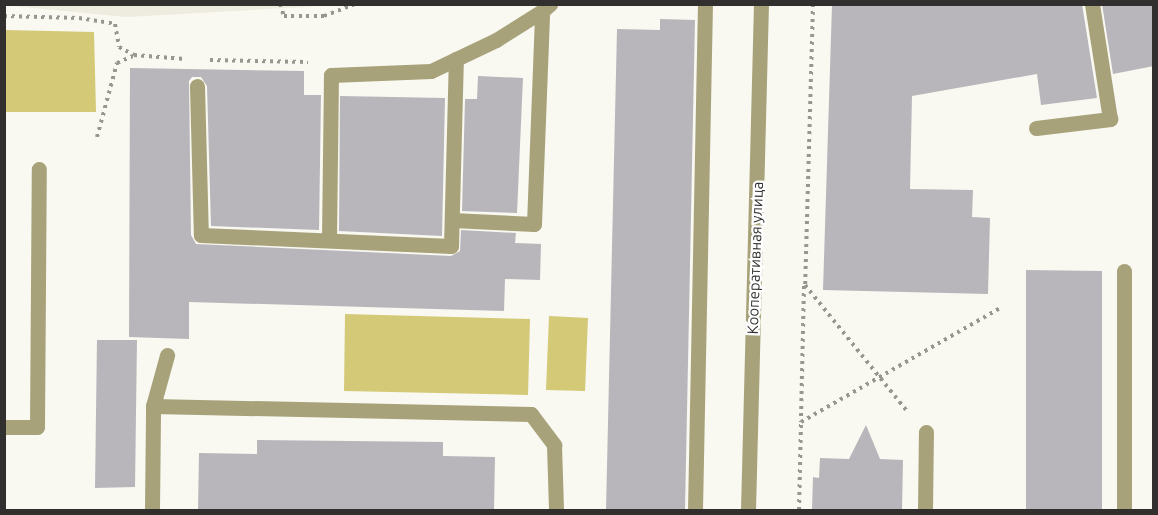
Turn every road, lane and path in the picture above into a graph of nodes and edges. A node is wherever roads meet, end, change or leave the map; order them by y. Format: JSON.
{"nodes":[{"id":1,"x":280,"y":4,"type":"edge"},
{"id":2,"x":355,"y":4,"type":"edge"},
{"id":3,"x":705,"y":4,"type":"edge"},
{"id":4,"x":761,"y":4,"type":"edge"},
{"id":5,"x":813,"y":4,"type":"edge"},
{"id":6,"x":1092,"y":4,"type":"edge"},
{"id":7,"x":546,"y":8,"type":"edge"},
{"id":8,"x":4,"y":16,"type":"edge"},
{"id":9,"x":134,"y":55,"type":"junction"},
{"id":10,"x":456,"y":59,"type":"junction"},
{"id":11,"x":194,"y":60,"type":"dead end"},
{"id":12,"x":206,"y":60,"type":"dead end"},
{"id":13,"x":331,"y":75,"type":"junction"},
{"id":14,"x":196,"y":86,"type":"dead end"},
{"id":15,"x":1036,"y":128,"type":"dead end"},
{"id":16,"x":97,"y":137,"type":"dead end"},
{"id":17,"x":39,"y":169,"type":"dead end"},
{"id":18,"x":452,"y":220,"type":"junction"},
{"id":19,"x":328,"y":239,"type":"junction"},
{"id":20,"x":1124,"y":271,"type":"dead end"},
{"id":21,"x":804,"y":285,"type":"junction"},
{"id":22,"x":1000,"y":308,"type":"dead end"},
{"id":23,"x":167,"y":355,"type":"dead end"},
{"id":24,"x":879,"y":378,"type":"junction"},
{"id":25,"x":153,"y":406,"type":"junction"},
{"id":26,"x":801,"y":422,"type":"junction"},
{"id":27,"x":4,"y":427,"type":"edge"},
{"id":28,"x":926,"y":432,"type":"joint"},
{"id":29,"x":152,"y":510,"type":"edge"},
{"id":30,"x":556,"y":510,"type":"edge"},
{"id":31,"x":694,"y":510,"type":"edge"},
{"id":32,"x":748,"y":510,"type":"edge"},
{"id":33,"x":799,"y":510,"type":"edge"},
{"id":34,"x":925,"y":510,"type":"edge"},
{"id":35,"x":1124,"y":510,"type":"edge"}],
"edges":[{"from":1,"to":2,"type":"path"},
{"from":3,"to":31,"type":"street"},
{"from":4,"to":32,"type":"street","name":"Кооперативная улица"},
{"from":5,"to":21,"type":"path"},
{"from":6,"to":15,"type":"street"},
{"from":7,"to":10,"type":"street"},
{"from":7,"to":18,"type":"street"},
{"from":8,"to":9,"type":"path"},
{"from":9,"to":11,"type":"path"},
{"from":9,"to":16,"type":"path"},
{"from":10,"to":13,"type":"street"},
{"from":10,"to":18,"type":"street"},
{"from":12,"to":13,"type":"path"},
{"from":13,"to":19,"type":"street"},
{"from":14,"to":19,"type":"street"},
{"from":17,"to":27,"type":"street"},
{"from":18,"to":19,"type":"street"},
{"from":20,"to":35,"type":"street"},
{"from":21,"to":24,"type":"path"},
{"from":21,"to":26,"type":"path"},
{"from":22,"to":24,"type":"path"},
{"from":23,"to":25,"type":"street"},
{"from":24,"to":26,"type":"path"},
{"from":24,"to":28,"type":"path"},
{"from":25,"to":29,"type":"street"},
{"from":25,"to":30,"type":"street"},
{"from":26,"to":33,"type":"path"},
{"from":28,"to":34,"type":"street"}]}
